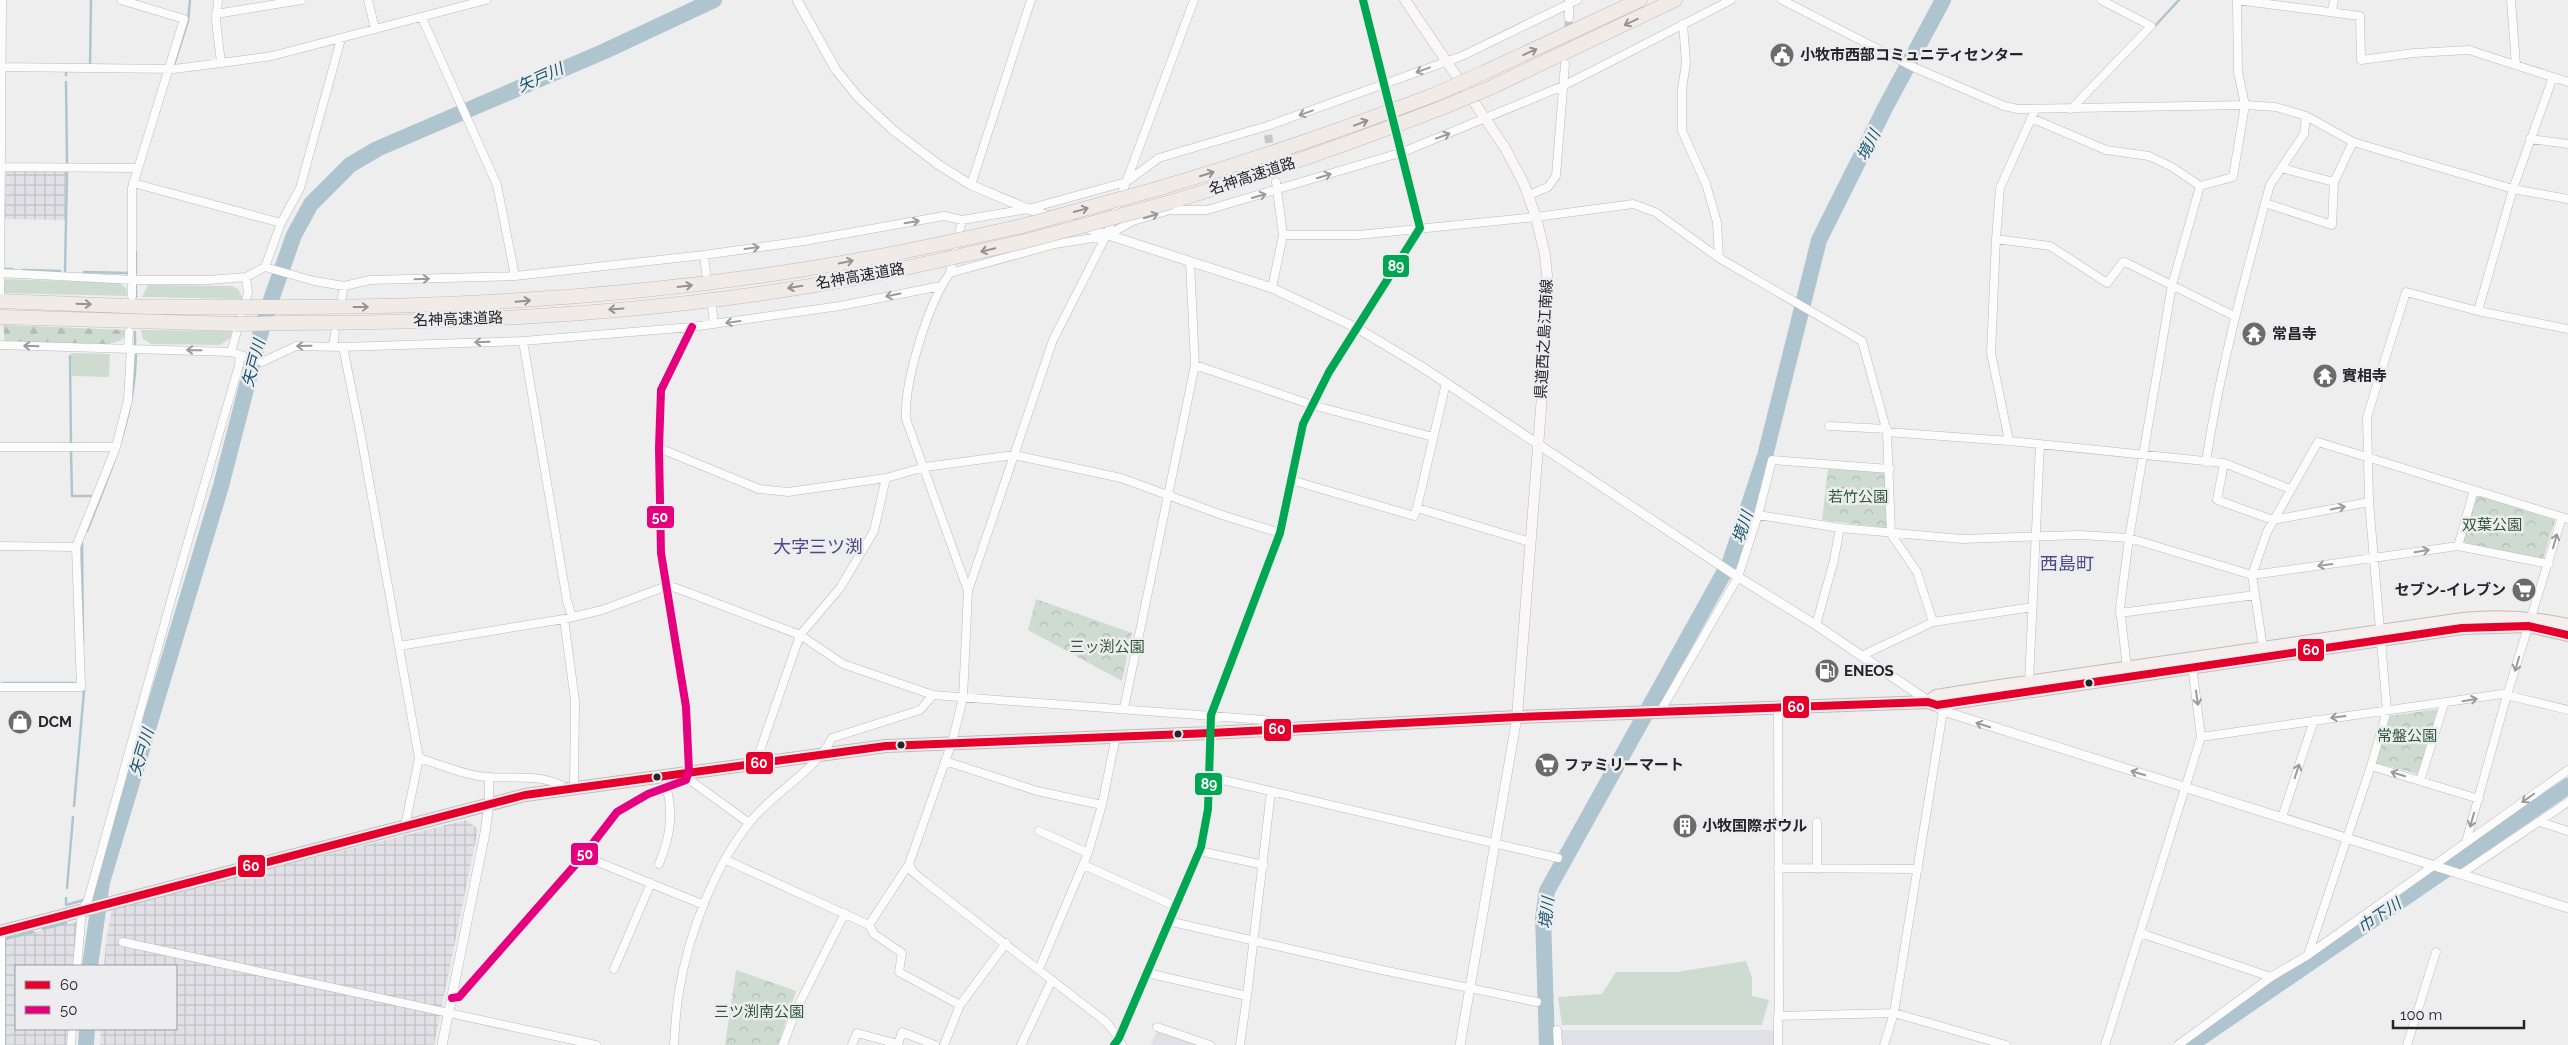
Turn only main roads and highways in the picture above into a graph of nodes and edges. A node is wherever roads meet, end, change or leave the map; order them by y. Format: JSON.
{"nodes":[{"id":1,"x":1405,"y":0,"type":"edge"},
{"id":2,"x":1640,"y":0,"type":"edge"},
{"id":3,"x":1675,"y":0,"type":"edge"},
{"id":4,"x":0,"y":301,"type":"edge"},
{"id":5,"x":0,"y":317,"type":"edge"},
{"id":6,"x":2530,"y":622,"type":"junction"},
{"id":7,"x":2568,"y":625,"type":"edge"},
{"id":8,"x":2568,"y":635,"type":"edge"},
{"id":9,"x":2382,"y":636,"type":"junction"},
{"id":10,"x":2192,"y":663,"type":"junction"},
{"id":11,"x":1928,"y":702,"type":"junction"},
{"id":12,"x":1517,"y":716,"type":"junction"},
{"id":13,"x":0,"y":932,"type":"edge"}],
"edges":[{"from":1,"to":12,"type":"main road","name":"県道西之島江南線"},
{"from":4,"to":2,"type":"highway","name":"名神高速道路","one_way":true,"bridge":true},
{"from":3,"to":5,"type":"highway","name":"名神高速道路","one_way":true,"bridge":true},
{"from":6,"to":7,"type":"highway"},
{"from":6,"to":8,"type":"highway"},
{"from":6,"to":9,"type":"highway"},
{"from":9,"to":10,"type":"highway"},
{"from":9,"to":10,"type":"highway"},
{"from":10,"to":11,"type":"highway"},
{"from":10,"to":11,"type":"highway"},
{"from":11,"to":12,"type":"highway"},
{"from":12,"to":13,"type":"highway"}]}
